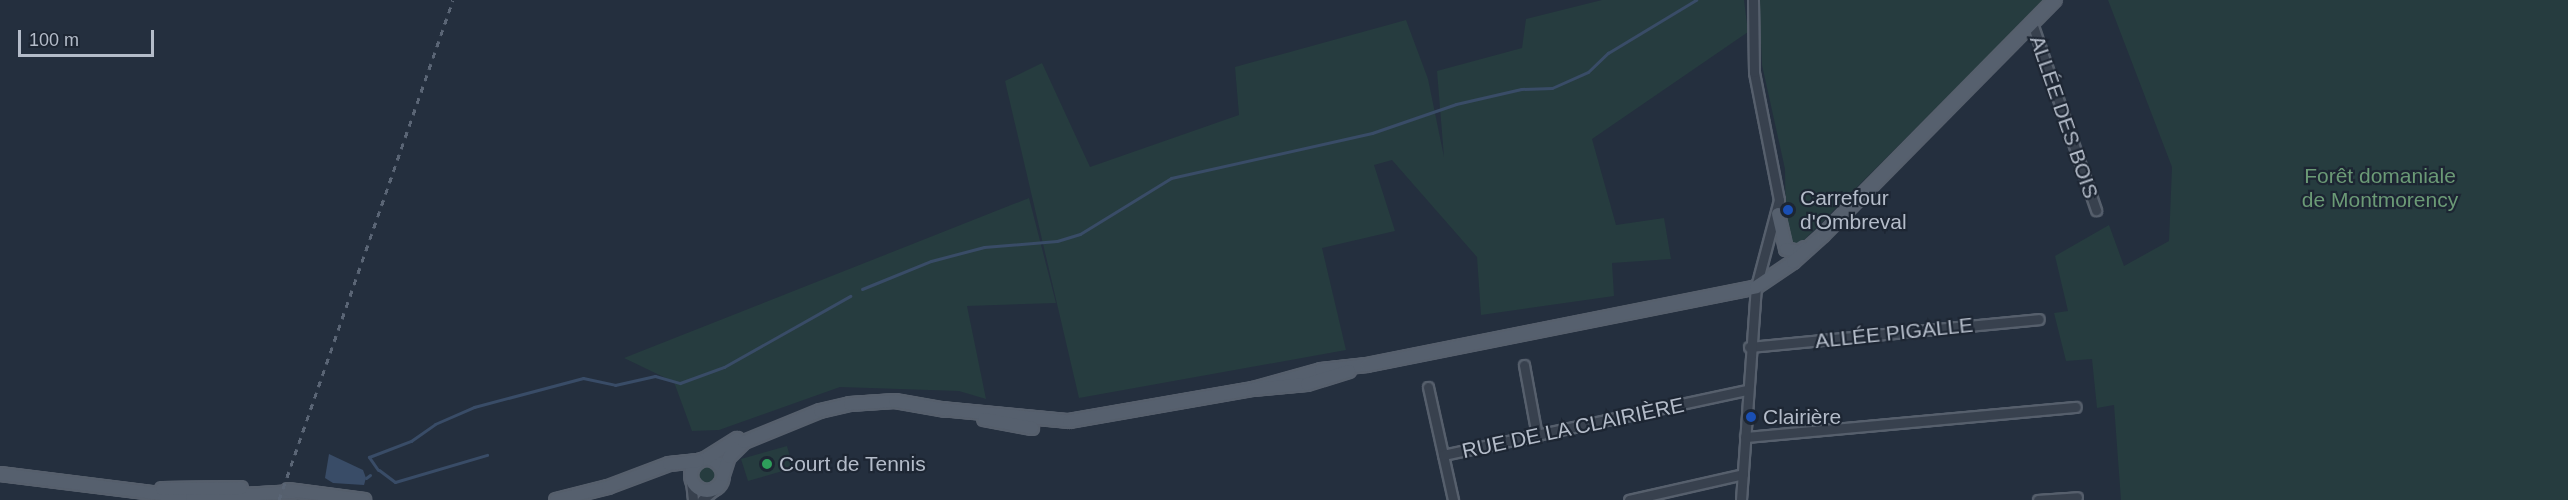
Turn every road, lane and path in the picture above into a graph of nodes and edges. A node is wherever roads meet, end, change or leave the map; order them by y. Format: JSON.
{"nodes":[{"id":1,"x":1753,"y":0,"type":"edge"},
{"id":2,"x":2055,"y":0,"type":"edge"},
{"id":3,"x":2032,"y":23,"type":"junction"},
{"id":4,"x":2096,"y":210,"type":"dead end"},
{"id":5,"x":1778,"y":213,"type":"junction"},
{"id":6,"x":1822,"y":235,"type":"junction"},
{"id":7,"x":1756,"y":287,"type":"junction"},
{"id":8,"x":2039,"y":319,"type":"dead end"},
{"id":9,"x":1749,"y":347,"type":"junction"},
{"id":10,"x":1524,"y":365,"type":"dead end"},
{"id":11,"x":1428,"y":387,"type":"dead end"},
{"id":12,"x":1747,"y":390,"type":"junction"},
{"id":13,"x":2076,"y":407,"type":"dead end"},
{"id":14,"x":778,"y":427,"type":"junction"},
{"id":15,"x":1537,"y":436,"type":"junction"},
{"id":16,"x":1745,"y":437,"type":"junction"},
{"id":17,"x":1443,"y":456,"type":"junction"},
{"id":18,"x":701,"y":460,"type":"junction"},
{"id":19,"x":0,"y":474,"type":"edge"},
{"id":20,"x":643,"y":474,"type":"junction"},
{"id":21,"x":1743,"y":474,"type":"junction"},
{"id":22,"x":723,"y":475,"type":"junction"},
{"id":23,"x":691,"y":481,"type":"junction"},
{"id":24,"x":715,"y":489,"type":"junction"},
{"id":25,"x":2077,"y":497,"type":"dead end"},
{"id":26,"x":364,"y":500,"type":"edge"},
{"id":27,"x":556,"y":500,"type":"edge"},
{"id":28,"x":693,"y":500,"type":"edge"},
{"id":29,"x":702,"y":500,"type":"edge"},
{"id":30,"x":1453,"y":500,"type":"edge"},
{"id":31,"x":1629,"y":500,"type":"edge"},
{"id":32,"x":1741,"y":500,"type":"edge"},
{"id":33,"x":2038,"y":500,"type":"edge"}],
"edges":[{"from":1,"to":5,"type":"street"},
{"from":2,"to":3,"type":"main road"},
{"from":3,"to":4,"type":"street","name":"ALLÉE DES BOIS"},
{"from":3,"to":6,"type":"main road"},
{"from":5,"to":6,"type":"main road"},
{"from":5,"to":7,"type":"street"},
{"from":6,"to":7,"type":"main road"},
{"from":7,"to":9,"type":"street"},
{"from":7,"to":14,"type":"main road"},
{"from":8,"to":9,"type":"street","name":"ALLÉE PIGALLE"},
{"from":9,"to":12,"type":"street"},
{"from":10,"to":15,"type":"street"},
{"from":11,"to":17,"type":"street"},
{"from":12,"to":15,"type":"street","name":"RUE DE LA CLAIRIÈRE"},
{"from":12,"to":16,"type":"street"},
{"from":13,"to":16,"type":"street"},
{"from":14,"to":18,"type":"main road"},
{"from":14,"to":22,"type":"main road"},
{"from":15,"to":17,"type":"street","name":"RUE DE LA CLAIRIÈRE"},
{"from":16,"to":21,"type":"street"},
{"from":17,"to":30,"type":"street","name":"RUE DE LA CLAIRIÈRE"},
{"from":18,"to":20,"type":"main road"},
{"from":18,"to":22,"type":"main road"},
{"from":18,"to":23,"type":"main road"},
{"from":19,"to":26,"type":"main road"},
{"from":20,"to":23,"type":"main road"},
{"from":20,"to":27,"type":"main road"},
{"from":21,"to":31,"type":"street"},
{"from":21,"to":32,"type":"street"},
{"from":22,"to":24,"type":"main road"},
{"from":23,"to":24,"type":"main road"},
{"from":23,"to":28,"type":"street"},
{"from":24,"to":29,"type":"street"},
{"from":25,"to":33,"type":"street"}]}
